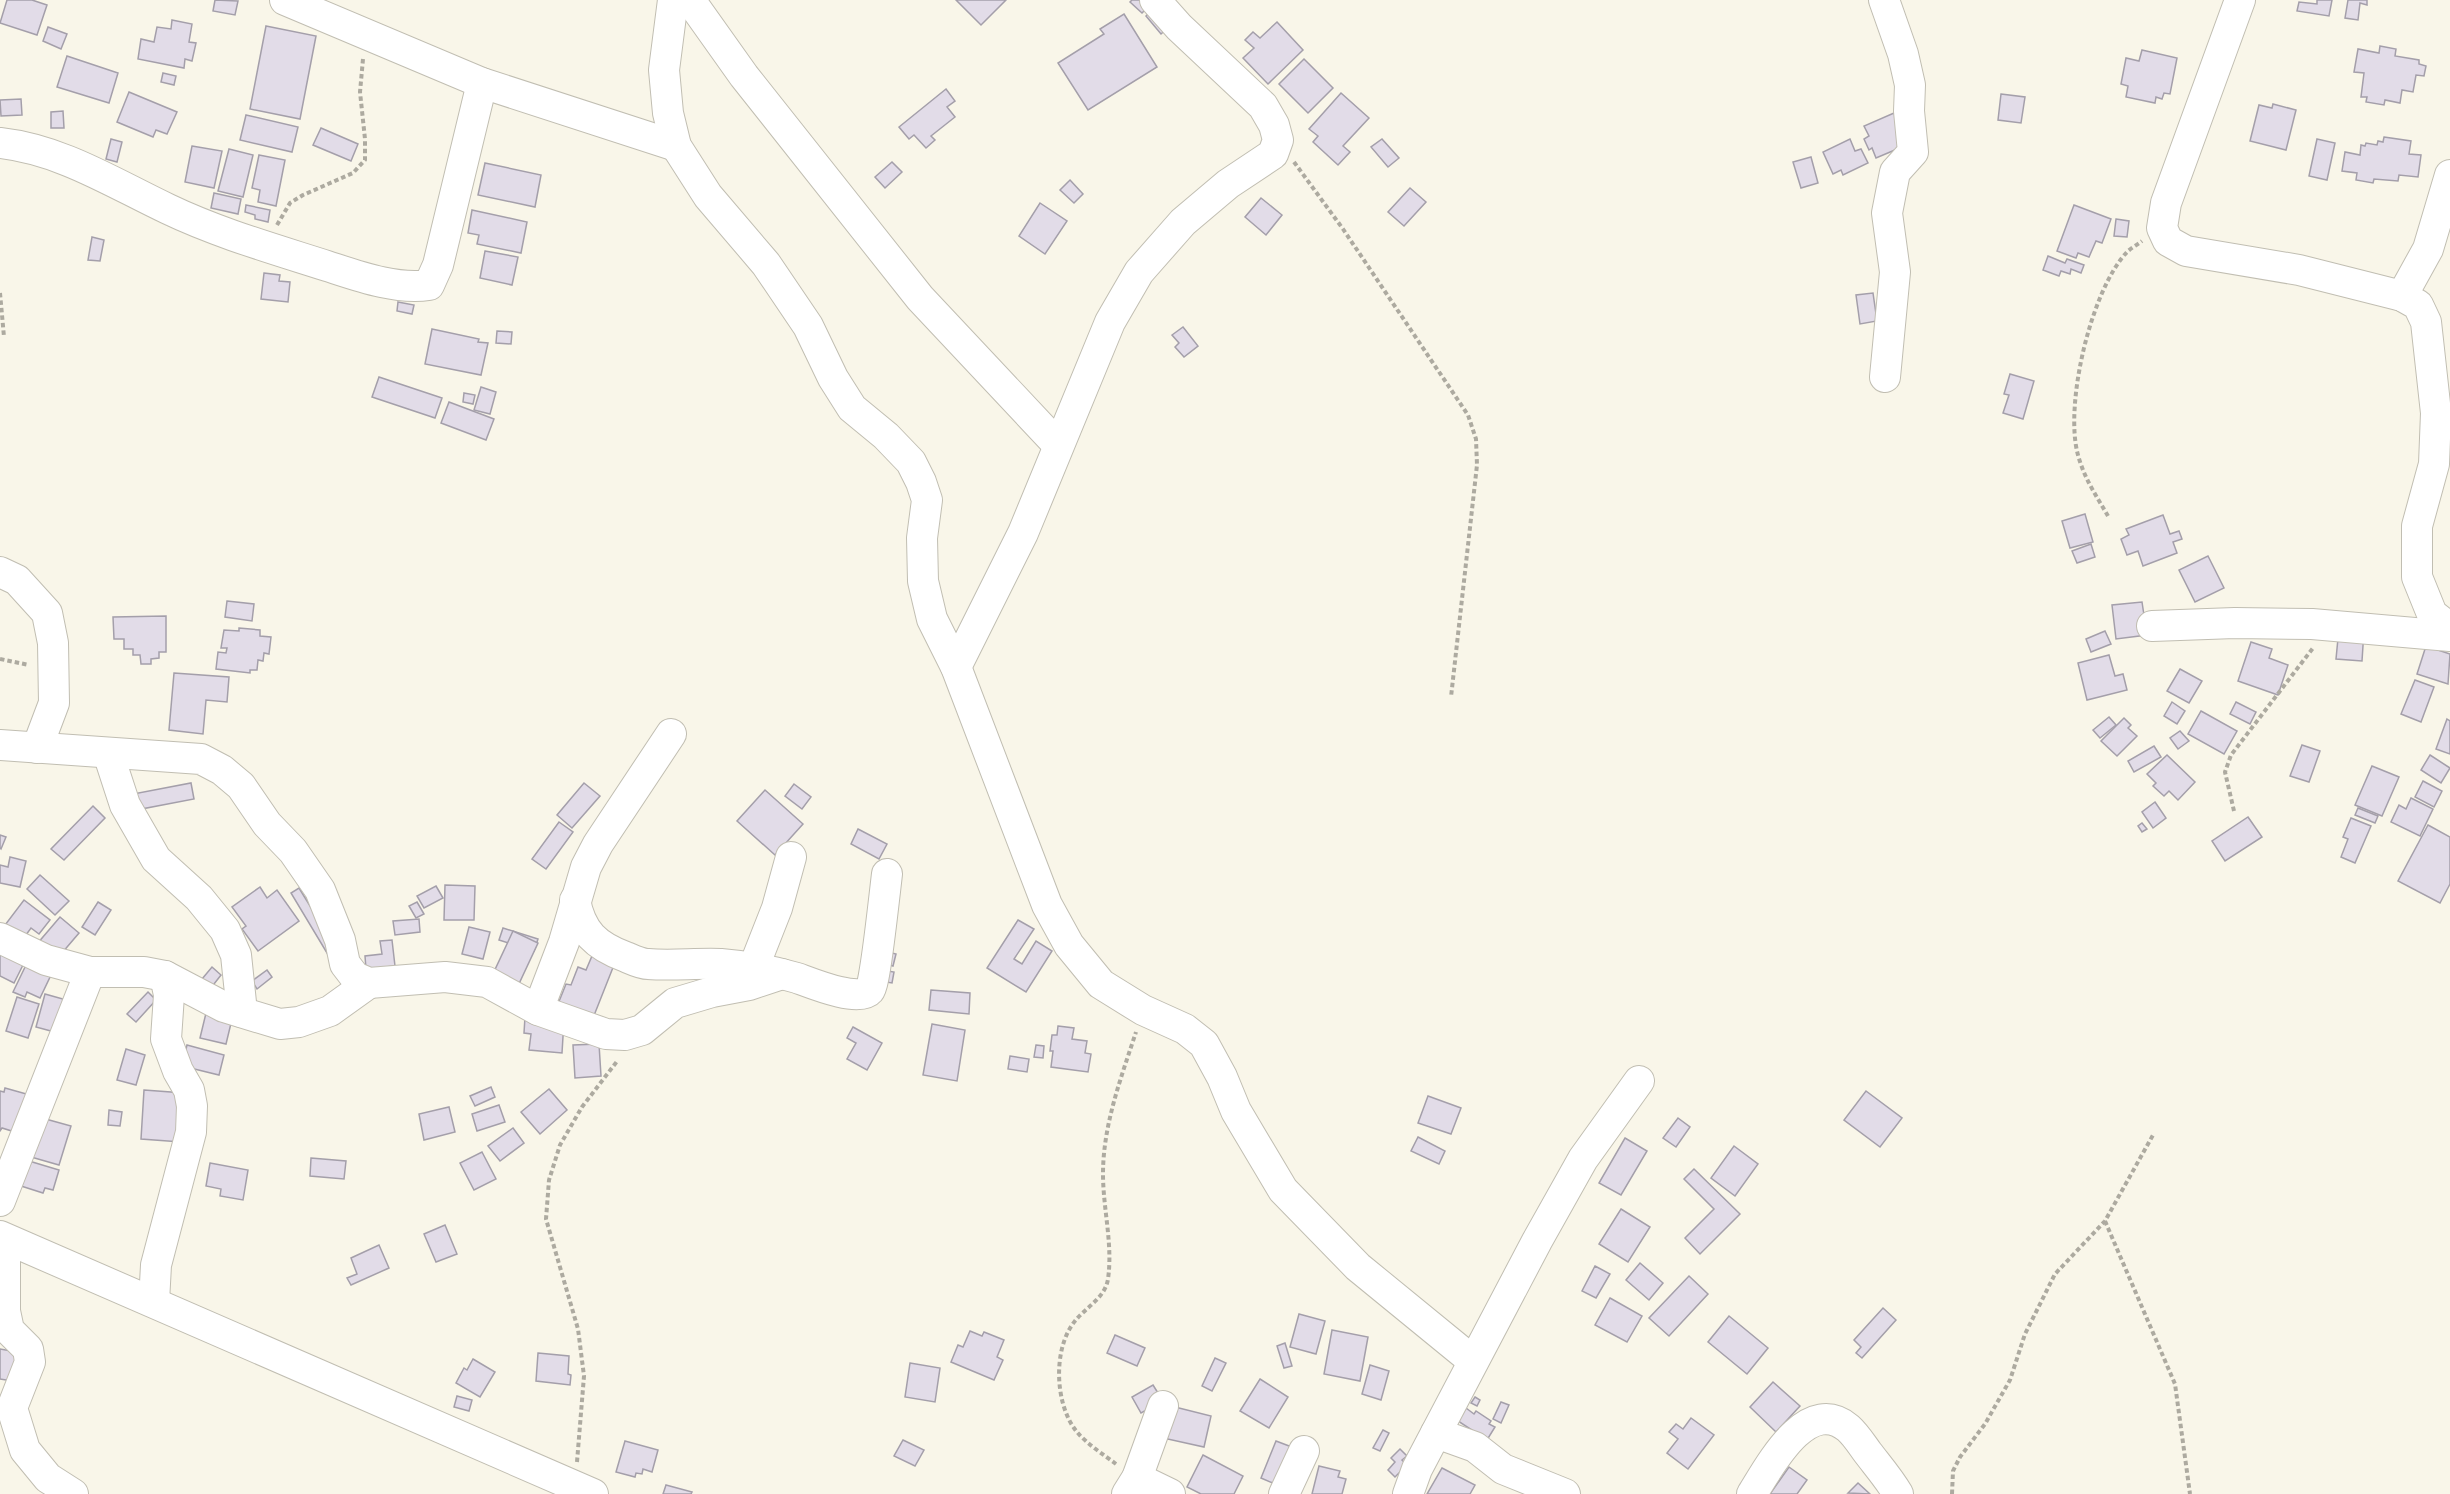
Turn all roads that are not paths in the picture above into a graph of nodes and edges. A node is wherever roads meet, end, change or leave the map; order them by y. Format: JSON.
{"nodes":[{"id":1,"x":285,"y":0,"type":"edge"},
{"id":2,"x":673,"y":0,"type":"edge"},
{"id":3,"x":690,"y":0,"type":"edge"},
{"id":4,"x":1155,"y":0,"type":"edge"},
{"id":5,"x":1884,"y":0,"type":"edge"},
{"id":6,"x":2240,"y":0,"type":"edge"},
{"id":7,"x":482,"y":83,"type":"junction"},
{"id":8,"x":0,"y":143,"type":"edge"},
{"id":9,"x":676,"y":146,"type":"junction"},
{"id":10,"x":2450,"y":175,"type":"edge"},
{"id":11,"x":2402,"y":296,"type":"junction"},
{"id":12,"x":1885,"y":377,"type":"dead end"},
{"id":13,"x":1058,"y":445,"type":"junction"},
{"id":14,"x":0,"y":572,"type":"edge"},
{"id":15,"x":2152,"y":626,"type":"dead end"},
{"id":16,"x":2450,"y":628,"type":"edge"},
{"id":17,"x":2450,"y":636,"type":"edge"},
{"id":18,"x":956,"y":667,"type":"junction"},
{"id":19,"x":54,"y":703,"type":"junction"},
{"id":20,"x":671,"y":734,"type":"dead end"},
{"id":21,"x":0,"y":745,"type":"edge"},
{"id":22,"x":37,"y":748,"type":"junction"},
{"id":23,"x":94,"y":752,"type":"junction"},
{"id":24,"x":791,"y":857,"type":"dead end"},
{"id":25,"x":887,"y":874,"type":"dead end"},
{"id":26,"x":575,"y":900,"type":"junction"},
{"id":27,"x":0,"y":938,"type":"edge"},
{"id":28,"x":753,"y":969,"type":"junction"},
{"id":29,"x":90,"y":972,"type":"junction"},
{"id":30,"x":782,"y":974,"type":"junction"},
{"id":31,"x":165,"y":976,"type":"junction"},
{"id":32,"x":369,"y":983,"type":"junction"},
{"id":33,"x":538,"y":1010,"type":"junction"},
{"id":34,"x":242,"y":1012,"type":"junction"},
{"id":35,"x":1639,"y":1082,"type":"dead end"},
{"id":36,"x":0,"y":1201,"type":"edge"},
{"id":37,"x":3,"y":1238,"type":"edge"},
{"id":38,"x":154,"y":1302,"type":"junction"},
{"id":39,"x":1473,"y":1361,"type":"junction"},
{"id":40,"x":1163,"y":1406,"type":"dead end"},
{"id":41,"x":1436,"y":1432,"type":"junction"},
{"id":42,"x":1304,"y":1451,"type":"dead end"},
{"id":43,"x":1132,"y":1486,"type":"edge"},
{"id":44,"x":585,"y":1490,"type":"edge"},
{"id":45,"x":73,"y":1494,"type":"edge"},
{"id":46,"x":1170,"y":1494,"type":"edge"},
{"id":47,"x":1284,"y":1494,"type":"edge"},
{"id":48,"x":1408,"y":1494,"type":"edge"},
{"id":49,"x":1565,"y":1494,"type":"edge"},
{"id":50,"x":1752,"y":1494,"type":"edge"},
{"id":51,"x":1898,"y":1494,"type":"edge"}],
"edges":[{"from":1,"to":7,"type":"street"},
{"from":2,"to":9,"type":"street"},
{"from":3,"to":13,"type":"street"},
{"from":4,"to":13,"type":"street"},
{"from":5,"to":12,"type":"street"},
{"from":6,"to":11,"type":"street"},
{"from":7,"to":8,"type":"street"},
{"from":7,"to":9,"type":"street"},
{"from":9,"to":18,"type":"street"},
{"from":10,"to":11,"type":"street"},
{"from":11,"to":16,"type":"street"},
{"from":13,"to":18,"type":"street"},
{"from":14,"to":19,"type":"street"},
{"from":15,"to":17,"type":"street"},
{"from":18,"to":39,"type":"street"},
{"from":19,"to":22,"type":"street"},
{"from":19,"to":23,"type":"street"},
{"from":20,"to":26,"type":"street"},
{"from":21,"to":22,"type":"street"},
{"from":22,"to":23,"type":"street"},
{"from":23,"to":32,"type":"street"},
{"from":23,"to":34,"type":"street"},
{"from":24,"to":28,"type":"street"},
{"from":25,"to":30,"type":"street"},
{"from":26,"to":28,"type":"street"},
{"from":26,"to":33,"type":"street"},
{"from":27,"to":29,"type":"street"},
{"from":28,"to":30,"type":"street"},
{"from":29,"to":31,"type":"street"},
{"from":29,"to":36,"type":"street"},
{"from":30,"to":33,"type":"street"},
{"from":31,"to":34,"type":"street"},
{"from":31,"to":38,"type":"street"},
{"from":32,"to":33,"type":"street"},
{"from":32,"to":34,"type":"street"},
{"from":35,"to":39,"type":"street"},
{"from":37,"to":38,"type":"street"},
{"from":37,"to":45,"type":"street"},
{"from":38,"to":44,"type":"street"},
{"from":39,"to":41,"type":"street"},
{"from":40,"to":43,"type":"street"},
{"from":41,"to":48,"type":"street"},
{"from":41,"to":49,"type":"street"},
{"from":42,"to":47,"type":"street"},
{"from":43,"to":46,"type":"street"},
{"from":50,"to":51,"type":"street"}]}
